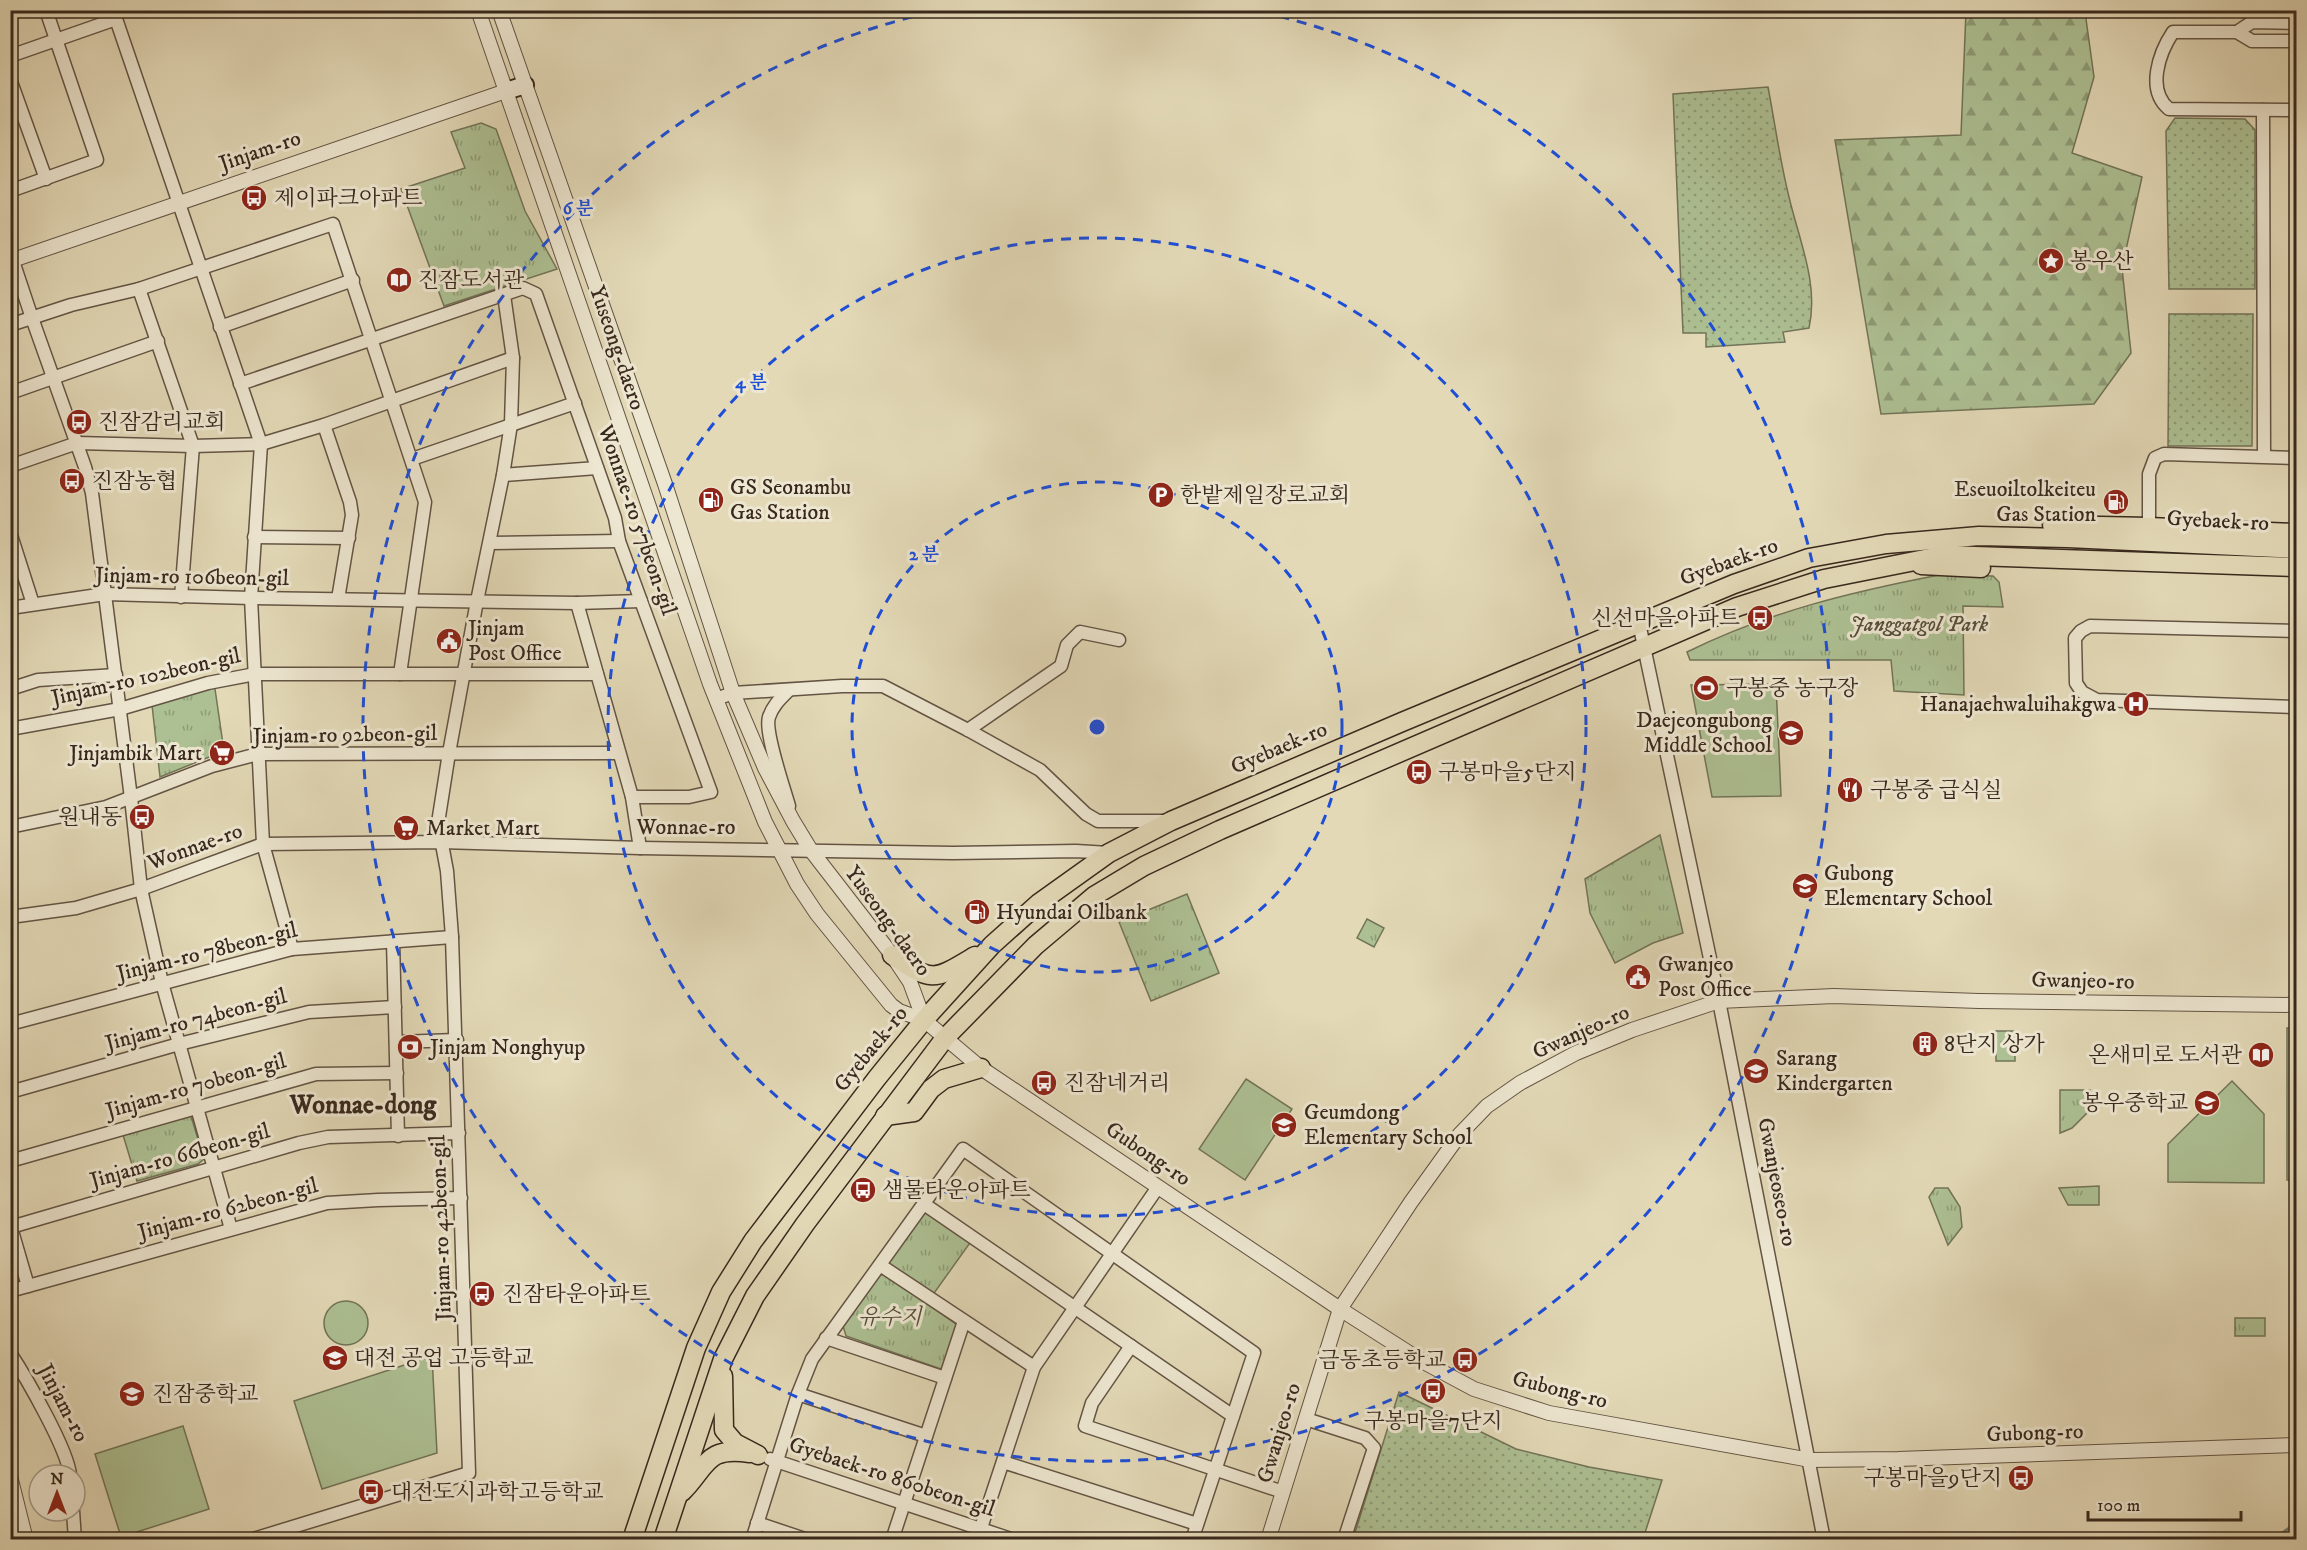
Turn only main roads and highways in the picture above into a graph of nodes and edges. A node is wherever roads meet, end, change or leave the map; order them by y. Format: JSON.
{"nodes":[{"id":1,"x":525,"y":85,"type":"road end"},
{"id":2,"x":506,"y":91,"type":"road end"},
{"id":3,"x":2296,"y":533,"type":"edge"},
{"id":4,"x":1886,"y":544,"type":"junction"},
{"id":5,"x":2296,"y":549,"type":"edge"},
{"id":6,"x":1905,"y":563,"type":"junction"},
{"id":7,"x":2296,"y":567,"type":"edge"},
{"id":8,"x":2296,"y":577,"type":"edge"},
{"id":9,"x":992,"y":945,"type":"junction"},
{"id":10,"x":892,"y":955,"type":"road end"},
{"id":11,"x":981,"y":1068,"type":"road end"},
{"id":12,"x":885,"y":1116,"type":"junction"},
{"id":13,"x":723,"y":1359,"type":"junction"},
{"id":14,"x":675,"y":1499,"type":"junction"},
{"id":15,"x":632,"y":1539,"type":"edge"},
{"id":16,"x":663,"y":1539,"type":"edge"}],
"edges":[{"from":1,"to":2,"type":"main road","name":"Jinjam-ro"},
{"from":3,"to":4,"type":"main road"},
{"from":4,"to":5,"type":"main road","name":"Gyebaek-ro"},
{"from":4,"to":9,"type":"main road","name":"Gyebaek-ro"},
{"from":6,"to":7,"type":"main road","name":"Gyebaek-ro"},
{"from":6,"to":8,"type":"main road"},
{"from":6,"to":12,"type":"main road","name":"Gyebaek-ro"},
{"from":9,"to":10,"type":"main road"},
{"from":9,"to":15,"type":"main road","name":"Gyebaek-ro"},
{"from":11,"to":12,"type":"main road"},
{"from":12,"to":13,"type":"main road","name":"Gyebaek-ro"},
{"from":13,"to":14,"type":"main road","name":"Gyebaek-ro"},
{"from":13,"to":14,"type":"main road"},
{"from":14,"to":16,"type":"main road","name":"Gyebaek-ro"}]}
